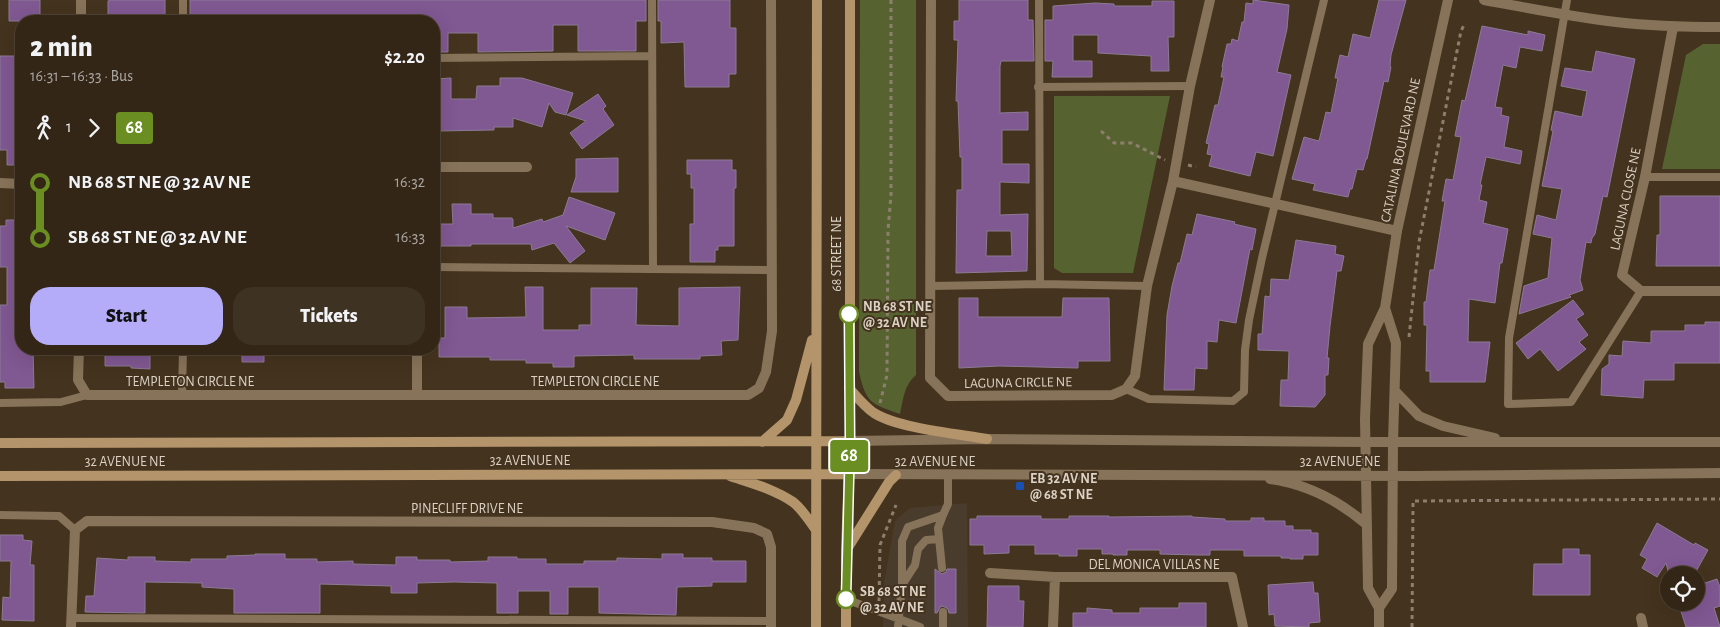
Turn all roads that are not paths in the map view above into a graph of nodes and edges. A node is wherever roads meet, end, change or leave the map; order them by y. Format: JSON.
{"nodes":[{"id":1,"x":81,"y":0,"type":"edge"},
{"id":2,"x":183,"y":0,"type":"edge"},
{"id":3,"x":652,"y":0,"type":"edge"},
{"id":4,"x":771,"y":0,"type":"edge"},
{"id":5,"x":817,"y":0,"type":"edge"},
{"id":6,"x":850,"y":0,"type":"edge"},
{"id":7,"x":931,"y":0,"type":"edge"},
{"id":8,"x":1039,"y":0,"type":"edge"},
{"id":9,"x":1210,"y":0,"type":"edge"},
{"id":10,"x":1324,"y":0,"type":"edge"},
{"id":11,"x":1448,"y":0,"type":"edge"},
{"id":12,"x":1484,"y":0,"type":"edge"},
{"id":13,"x":1567,"y":0,"type":"edge"},
{"id":14,"x":81,"y":15,"type":"edge"},
{"id":15,"x":183,"y":15,"type":"edge"},
{"id":16,"x":1564,"y":15,"type":"junction"},
{"id":17,"x":1673,"y":27,"type":"junction"},
{"id":18,"x":1720,"y":27,"type":"edge"},
{"id":19,"x":652,"y":56,"type":"junction"},
{"id":20,"x":440,"y":58,"type":"edge"},
{"id":21,"x":1190,"y":86,"type":"junction"},
{"id":22,"x":1038,"y":87,"type":"junction"},
{"id":23,"x":440,"y":167,"type":"edge"},
{"id":24,"x":527,"y":167,"type":"dead end"},
{"id":25,"x":1645,"y":177,"type":"junction"},
{"id":26,"x":1720,"y":177,"type":"edge"},
{"id":27,"x":1173,"y":180,"type":"junction"},
{"id":28,"x":0,"y":183,"type":"edge"},
{"id":29,"x":15,"y":184,"type":"edge"},
{"id":30,"x":1276,"y":204,"type":"junction"},
{"id":31,"x":1397,"y":231,"type":"junction"},
{"id":32,"x":440,"y":267,"type":"edge"},
{"id":33,"x":653,"y":269,"type":"junction"},
{"id":34,"x":772,"y":270,"type":"junction"},
{"id":35,"x":1040,"y":284,"type":"junction"},
{"id":36,"x":931,"y":286,"type":"junction"},
{"id":37,"x":1147,"y":286,"type":"junction"},
{"id":38,"x":1720,"y":291,"type":"edge"},
{"id":39,"x":1641,"y":292,"type":"junction"},
{"id":40,"x":1386,"y":308,"type":"junction"},
{"id":41,"x":816,"y":327,"type":"junction"},
{"id":42,"x":79,"y":355,"type":"edge"},
{"id":43,"x":182,"y":355,"type":"edge"},
{"id":44,"x":417,"y":355,"type":"edge"},
{"id":45,"x":849,"y":388,"type":"junction"},
{"id":46,"x":1126,"y":389,"type":"junction"},
{"id":47,"x":1395,"y":391,"type":"junction"},
{"id":48,"x":87,"y":394,"type":"junction"},
{"id":49,"x":417,"y":394,"type":"junction"},
{"id":50,"x":182,"y":395,"type":"junction"},
{"id":51,"x":0,"y":403,"type":"edge"},
{"id":52,"x":987,"y":439,"type":"junction"},
{"id":53,"x":816,"y":441,"type":"junction"},
{"id":54,"x":850,"y":441,"type":"junction"},
{"id":55,"x":762,"y":442,"type":"junction"},
{"id":56,"x":1365,"y":442,"type":"junction"},
{"id":57,"x":1393,"y":442,"type":"junction"},
{"id":58,"x":1516,"y":442,"type":"junction"},
{"id":59,"x":1720,"y":442,"type":"edge"},
{"id":60,"x":0,"y":444,"type":"edge"},
{"id":61,"x":719,"y":473,"type":"junction"},
{"id":62,"x":816,"y":473,"type":"junction"},
{"id":63,"x":849,"y":474,"type":"junction"},
{"id":64,"x":1232,"y":474,"type":"junction"},
{"id":65,"x":1365,"y":474,"type":"junction"},
{"id":66,"x":1720,"y":474,"type":"edge"},
{"id":67,"x":896,"y":475,"type":"junction"},
{"id":68,"x":948,"y":475,"type":"junction"},
{"id":69,"x":1394,"y":475,"type":"junction"},
{"id":70,"x":0,"y":476,"type":"edge"},
{"id":71,"x":0,"y":515,"type":"edge"},
{"id":72,"x":943,"y":515,"type":"junction"},
{"id":73,"x":1366,"y":524,"type":"junction"},
{"id":74,"x":75,"y":530,"type":"junction"},
{"id":75,"x":816,"y":530,"type":"junction"},
{"id":76,"x":939,"y":539,"type":"junction"},
{"id":77,"x":846,"y":550,"type":"junction"},
{"id":78,"x":942,"y":568,"type":"dead end"},
{"id":79,"x":990,"y":573,"type":"dead end"},
{"id":80,"x":1055,"y":578,"type":"junction"},
{"id":81,"x":902,"y":585,"type":"junction"},
{"id":82,"x":846,"y":599,"type":"junction"},
{"id":83,"x":1379,"y":608,"type":"junction"},
{"id":84,"x":943,"y":612,"type":"dead end"},
{"id":85,"x":898,"y":618,"type":"junction"},
{"id":86,"x":71,"y":623,"type":"edge"},
{"id":87,"x":667,"y":624,"type":"edge"},
{"id":88,"x":771,"y":624,"type":"edge"},
{"id":89,"x":816,"y":627,"type":"edge"},
{"id":90,"x":846,"y":627,"type":"edge"},
{"id":91,"x":898,"y":627,"type":"edge"},
{"id":92,"x":920,"y":627,"type":"edge"},
{"id":93,"x":944,"y":627,"type":"edge"},
{"id":94,"x":1053,"y":627,"type":"edge"},
{"id":95,"x":1243,"y":627,"type":"edge"},
{"id":96,"x":1379,"y":627,"type":"edge"}],
"edges":[{"from":1,"to":14,"type":"street"},
{"from":2,"to":15,"type":"lane"},
{"from":3,"to":19,"type":"lane"},
{"from":4,"to":34,"type":"street","name":"TEMPLETON CIRCLE NE"},
{"from":5,"to":41,"type":"main road","name":"68 STREET NE"},
{"from":6,"to":45,"type":"main road","name":"68 STREET NE"},
{"from":7,"to":36,"type":"street","name":"LAGUNA CIRCLE NE"},
{"from":8,"to":22,"type":"lane"},
{"from":9,"to":21,"type":"street"},
{"from":10,"to":30,"type":"lane"},
{"from":11,"to":31,"type":"street","name":"CATALINA BOULEVARD NE"},
{"from":12,"to":16,"type":"street"},
{"from":13,"to":16,"type":"lane"},
{"from":16,"to":17,"type":"street"},
{"from":16,"to":39,"type":"lane"},
{"from":17,"to":18,"type":"street"},
{"from":17,"to":25,"type":"street","name":"LAGUNA CLOSE NE"},
{"from":19,"to":20,"type":"lane"},
{"from":19,"to":33,"type":"lane"},
{"from":21,"to":22,"type":"lane"},
{"from":21,"to":27,"type":"street"},
{"from":22,"to":35,"type":"lane"},
{"from":23,"to":24,"type":"street"},
{"from":25,"to":26,"type":"lane"},
{"from":25,"to":39,"type":"street","name":"LAGUNA CLOSE NE"},
{"from":27,"to":30,"type":"street"},
{"from":27,"to":37,"type":"street"},
{"from":28,"to":29,"type":"street"},
{"from":30,"to":31,"type":"street"},
{"from":30,"to":46,"type":"lane"},
{"from":31,"to":40,"type":"street","name":"CATALINA BOULEVARD NE"},
{"from":32,"to":33,"type":"lane"},
{"from":33,"to":34,"type":"lane"},
{"from":34,"to":49,"type":"street","name":"TEMPLETON CIRCLE NE"},
{"from":35,"to":36,"type":"lane"},
{"from":35,"to":37,"type":"lane"},
{"from":36,"to":46,"type":"street","name":"LAGUNA CIRCLE NE"},
{"from":37,"to":46,"type":"street"},
{"from":38,"to":39,"type":"street"},
{"from":40,"to":47,"type":"street","name":"CATALINA BOULEVARD NE"},
{"from":40,"to":56,"type":"street","name":"CATALINA BOULEVARD NE"},
{"from":41,"to":53,"type":"main road","name":"68 STREET NE"},
{"from":41,"to":55,"type":"main road"},
{"from":42,"to":48,"type":"street"},
{"from":43,"to":50,"type":"lane"},
{"from":44,"to":49,"type":"street"},
{"from":45,"to":52,"type":"main road"},
{"from":45,"to":54,"type":"main road","name":"68 STREET NE"},
{"from":47,"to":57,"type":"street","name":"CATALINA BOULEVARD NE"},
{"from":47,"to":58,"type":"street"},
{"from":48,"to":50,"type":"street","name":"TEMPLETON CIRCLE NE"},
{"from":48,"to":51,"type":"lane"},
{"from":49,"to":50,"type":"street","name":"TEMPLETON CIRCLE NE"},
{"from":52,"to":54,"type":"street","name":"32 AVENUE NE"},
{"from":52,"to":56,"type":"street","name":"32 AVENUE NE"},
{"from":53,"to":54,"type":"main road","name":"32 AVENUE NE"},
{"from":53,"to":55,"type":"main road","name":"32 AVENUE NE"},
{"from":53,"to":62,"type":"main road","name":"68 STREET NE"},
{"from":54,"to":63,"type":"main road","name":"68 STREET NE"},
{"from":55,"to":60,"type":"main road","name":"32 AVENUE NE"},
{"from":56,"to":57,"type":"street","name":"32 AVENUE NE"},
{"from":56,"to":65,"type":"street","name":"CATALINA BOULEVARD NE"},
{"from":57,"to":58,"type":"street","name":"32 AVENUE NE"},
{"from":57,"to":69,"type":"street","name":"CATALINA BOULEVARD NE"},
{"from":58,"to":59,"type":"street","name":"32 AVENUE NE"},
{"from":61,"to":62,"type":"main road","name":"32 AVENUE NE"},
{"from":61,"to":70,"type":"main road","name":"32 AVENUE NE"},
{"from":61,"to":75,"type":"main road"},
{"from":62,"to":63,"type":"main road","name":"32 AVENUE NE"},
{"from":62,"to":75,"type":"main road","name":"68 STREET NE"},
{"from":63,"to":67,"type":"street","name":"32 AVENUE NE"},
{"from":63,"to":77,"type":"main road","name":"68 STREET NE"},
{"from":64,"to":65,"type":"street","name":"32 AVENUE NE"},
{"from":64,"to":68,"type":"street","name":"32 AVENUE NE"},
{"from":64,"to":73,"type":"street"},
{"from":65,"to":69,"type":"street","name":"32 AVENUE NE"},
{"from":65,"to":73,"type":"street","name":"CATALINA BOULEVARD NE"},
{"from":66,"to":69,"type":"street","name":"32 AVENUE NE"},
{"from":67,"to":68,"type":"street","name":"32 AVENUE NE"},
{"from":67,"to":77,"type":"main road"},
{"from":68,"to":72,"type":"lane"},
{"from":69,"to":83,"type":"street","name":"CATALINA BOULEVARD NE"},
{"from":71,"to":74,"type":"lane"},
{"from":72,"to":76,"type":"lane"},
{"from":72,"to":81,"type":"lane"},
{"from":73,"to":83,"type":"street","name":"CATALINA BOULEVARD NE"},
{"from":74,"to":86,"type":"street"},
{"from":74,"to":88,"type":"street","name":"PINECLIFF DRIVE NE"},
{"from":75,"to":89,"type":"main road","name":"68 STREET NE"},
{"from":76,"to":78,"type":"lane"},
{"from":76,"to":81,"type":"lane"},
{"from":77,"to":82,"type":"main road","name":"68 STREET NE"},
{"from":79,"to":80,"type":"street","name":"DEL MONICA VILLAS NE"},
{"from":80,"to":94,"type":"street"},
{"from":80,"to":95,"type":"street","name":"DEL MONICA VILLAS NE"},
{"from":81,"to":85,"type":"lane"},
{"from":82,"to":85,"type":"lane"},
{"from":82,"to":90,"type":"main road","name":"68 STREET NE"},
{"from":83,"to":96,"type":"street","name":"CATALINA BOULEVARD NE"},
{"from":84,"to":93,"type":"lane"},
{"from":85,"to":91,"type":"lane"},
{"from":85,"to":92,"type":"lane"},
{"from":86,"to":87,"type":"lane"},
{"from":87,"to":88,"type":"lane"}]}
